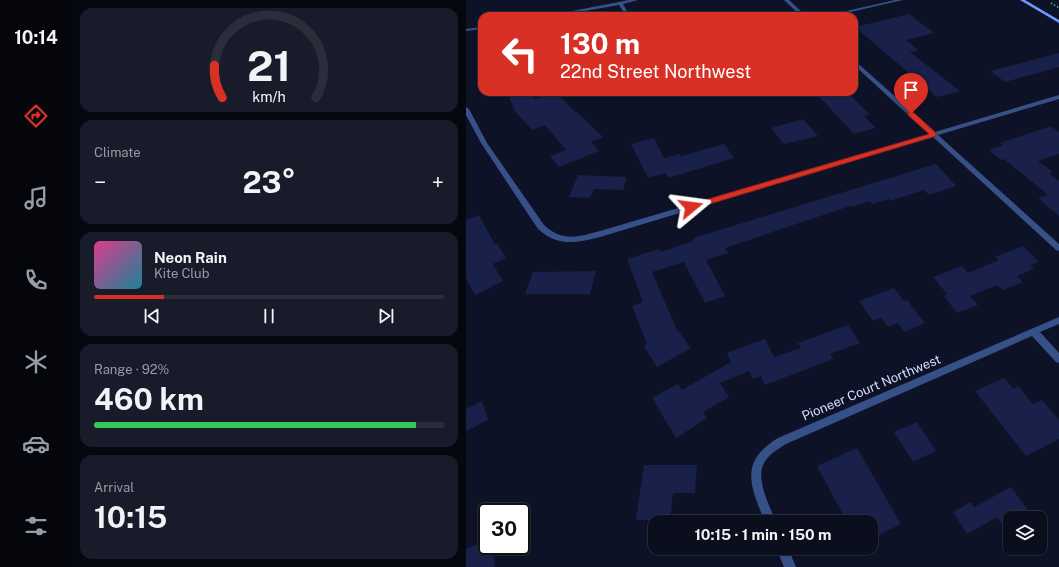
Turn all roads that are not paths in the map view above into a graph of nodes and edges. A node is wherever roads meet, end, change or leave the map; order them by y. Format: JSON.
{"nodes":[{"id":1,"x":636,"y":0,"type":"edge"},
{"id":2,"x":786,"y":0,"type":"edge"},
{"id":3,"x":901,"y":0,"type":"edge"},
{"id":4,"x":1022,"y":0,"type":"edge"},
{"id":5,"x":620,"y":3,"type":"junction"},
{"id":6,"x":570,"y":12,"type":"edge"},
{"id":7,"x":626,"y":12,"type":"edge"},
{"id":8,"x":800,"y":12,"type":"edge"},
{"id":9,"x":845,"y":12,"type":"edge"},
{"id":10,"x":1059,"y":22,"type":"edge"},
{"id":11,"x":478,"y":28,"type":"edge"},
{"id":12,"x":466,"y":30,"type":"edge"},
{"id":13,"x":858,"y":66,"type":"edge"},
{"id":14,"x":1059,"y":97,"type":"edge"},
{"id":15,"x":466,"y":109,"type":"edge"},
{"id":16,"x":934,"y":134,"type":"junction"},
{"id":17,"x":1059,"y":248,"type":"edge"},
{"id":18,"x":1059,"y":320,"type":"edge"},
{"id":19,"x":1034,"y":332,"type":"junction"},
{"id":20,"x":1059,"y":359,"type":"edge"},
{"id":21,"x":768,"y":515,"type":"edge"},
{"id":22,"x":785,"y":555,"type":"edge"},
{"id":23,"x":790,"y":567,"type":"edge"}],
"edges":[{"from":1,"to":5,"type":"street"},
{"from":2,"to":8,"type":"street"},
{"from":3,"to":9,"type":"street"},
{"from":4,"to":10,"type":"street"},
{"from":5,"to":6,"type":"street"},
{"from":5,"to":7,"type":"street"},
{"from":11,"to":12,"type":"street"},
{"from":13,"to":16,"type":"street"},
{"from":14,"to":16,"type":"street"},
{"from":15,"to":16,"type":"street"},
{"from":16,"to":17,"type":"street"},
{"from":18,"to":19,"type":"street","name":"Pioneer Court Northwest"},
{"from":19,"to":20,"type":"street"},
{"from":19,"to":21,"type":"street","name":"Pioneer Court Northwest"},
{"from":22,"to":23,"type":"street"}]}
